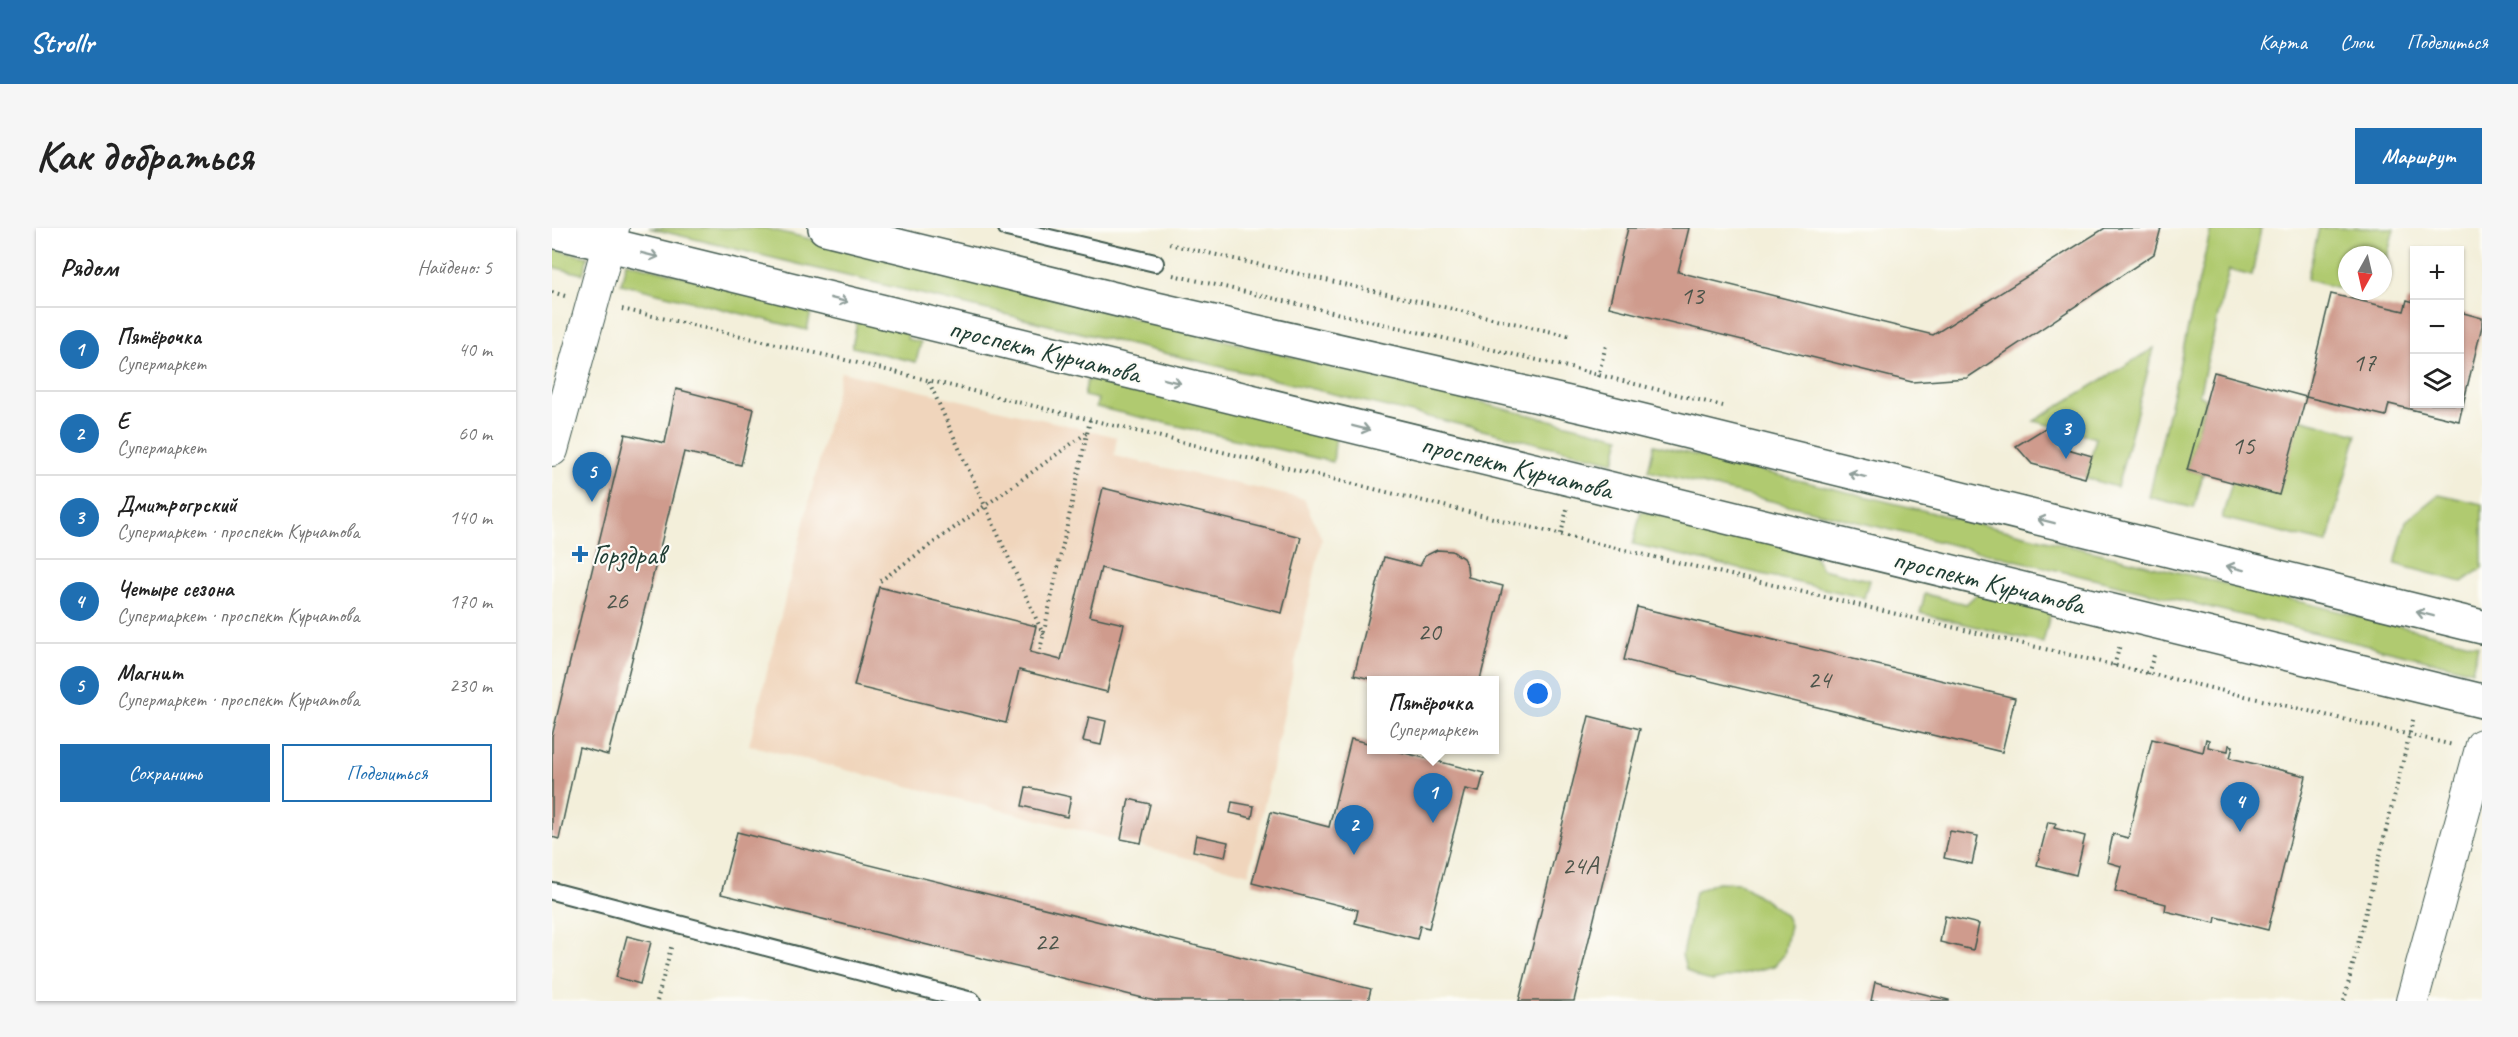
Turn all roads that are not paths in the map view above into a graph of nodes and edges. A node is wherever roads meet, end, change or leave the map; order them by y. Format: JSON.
{"nodes":[{"id":1,"x":825,"y":228,"type":"edge"},
{"id":2,"x":1007,"y":228,"type":"edge"},
{"id":3,"x":552,"y":231,"type":"edge"},
{"id":4,"x":611,"y":236,"type":"edge"},
{"id":5,"x":1155,"y":263,"type":"dead end"},
{"id":6,"x":552,"y":450,"type":"edge"},
{"id":7,"x":2482,"y":627,"type":"edge"},
{"id":8,"x":2482,"y":701,"type":"edge"},
{"id":9,"x":2481,"y":748,"type":"edge"},
{"id":10,"x":552,"y":891,"type":"edge"},
{"id":11,"x":972,"y":1001,"type":"edge"},
{"id":12,"x":2412,"y":1001,"type":"edge"}],
"edges":[{"from":7,"to":1,"type":"street","one_way":true},
{"from":2,"to":5,"type":"lane"},
{"from":3,"to":4,"type":"street","name":"проспект Курчатова"},
{"from":4,"to":6,"type":"street"},
{"from":4,"to":8,"type":"street","name":"проспект Курчатова","one_way":true},
{"from":9,"to":12,"type":"street"},
{"from":10,"to":11,"type":"lane"}]}
